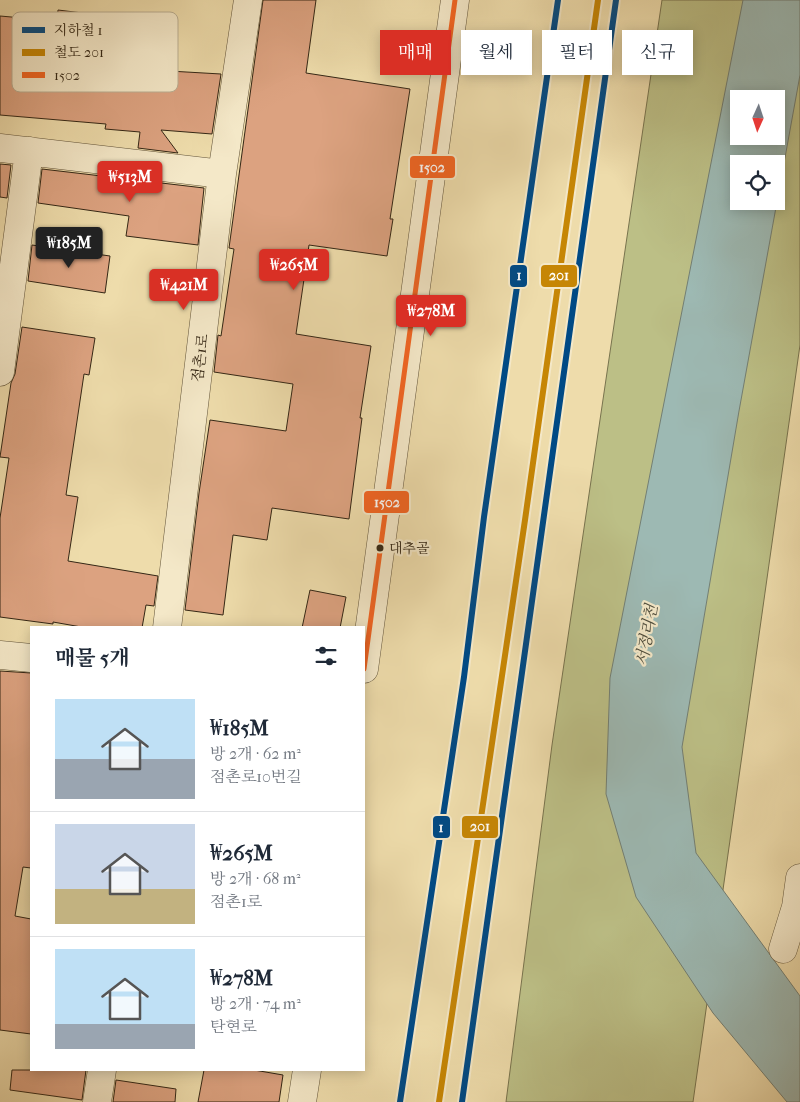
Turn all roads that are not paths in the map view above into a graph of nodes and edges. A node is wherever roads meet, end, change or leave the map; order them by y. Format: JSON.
{"nodes":[{"id":1,"x":248,"y":0,"type":"edge"},
{"id":2,"x":455,"y":0,"type":"edge"},
{"id":3,"x":0,"y":148,"type":"edge"},
{"id":4,"x":29,"y":151,"type":"junction"},
{"id":5,"x":222,"y":174,"type":"junction"},
{"id":6,"x":0,"y":372,"type":"edge"},
{"id":7,"x":167,"y":626,"type":"edge"},
{"id":8,"x":0,"y":655,"type":"edge"},
{"id":9,"x":30,"y":658,"type":"edge"},
{"id":10,"x":365,"y":661,"type":"edge"},
{"id":11,"x":800,"y":878,"type":"edge"},
{"id":12,"x":798,"y":907,"type":"edge"},
{"id":13,"x":783,"y":949,"type":"dead end"},
{"id":14,"x":102,"y":1071,"type":"edge"},
{"id":15,"x":307,"y":1071,"type":"edge"},
{"id":16,"x":97,"y":1102,"type":"edge"},
{"id":17,"x":302,"y":1102,"type":"edge"}],
"edges":[{"from":1,"to":5,"type":"street","name":"점촌1로"},
{"from":2,"to":10,"type":"street"},
{"from":3,"to":4,"type":"street"},
{"from":4,"to":5,"type":"street"},
{"from":4,"to":6,"type":"street"},
{"from":5,"to":7,"type":"street","name":"점촌1로"},
{"from":8,"to":9,"type":"street"},
{"from":11,"to":12,"type":"street"},
{"from":12,"to":13,"type":"street"},
{"from":14,"to":16,"type":"street"},
{"from":15,"to":17,"type":"street"}]}
